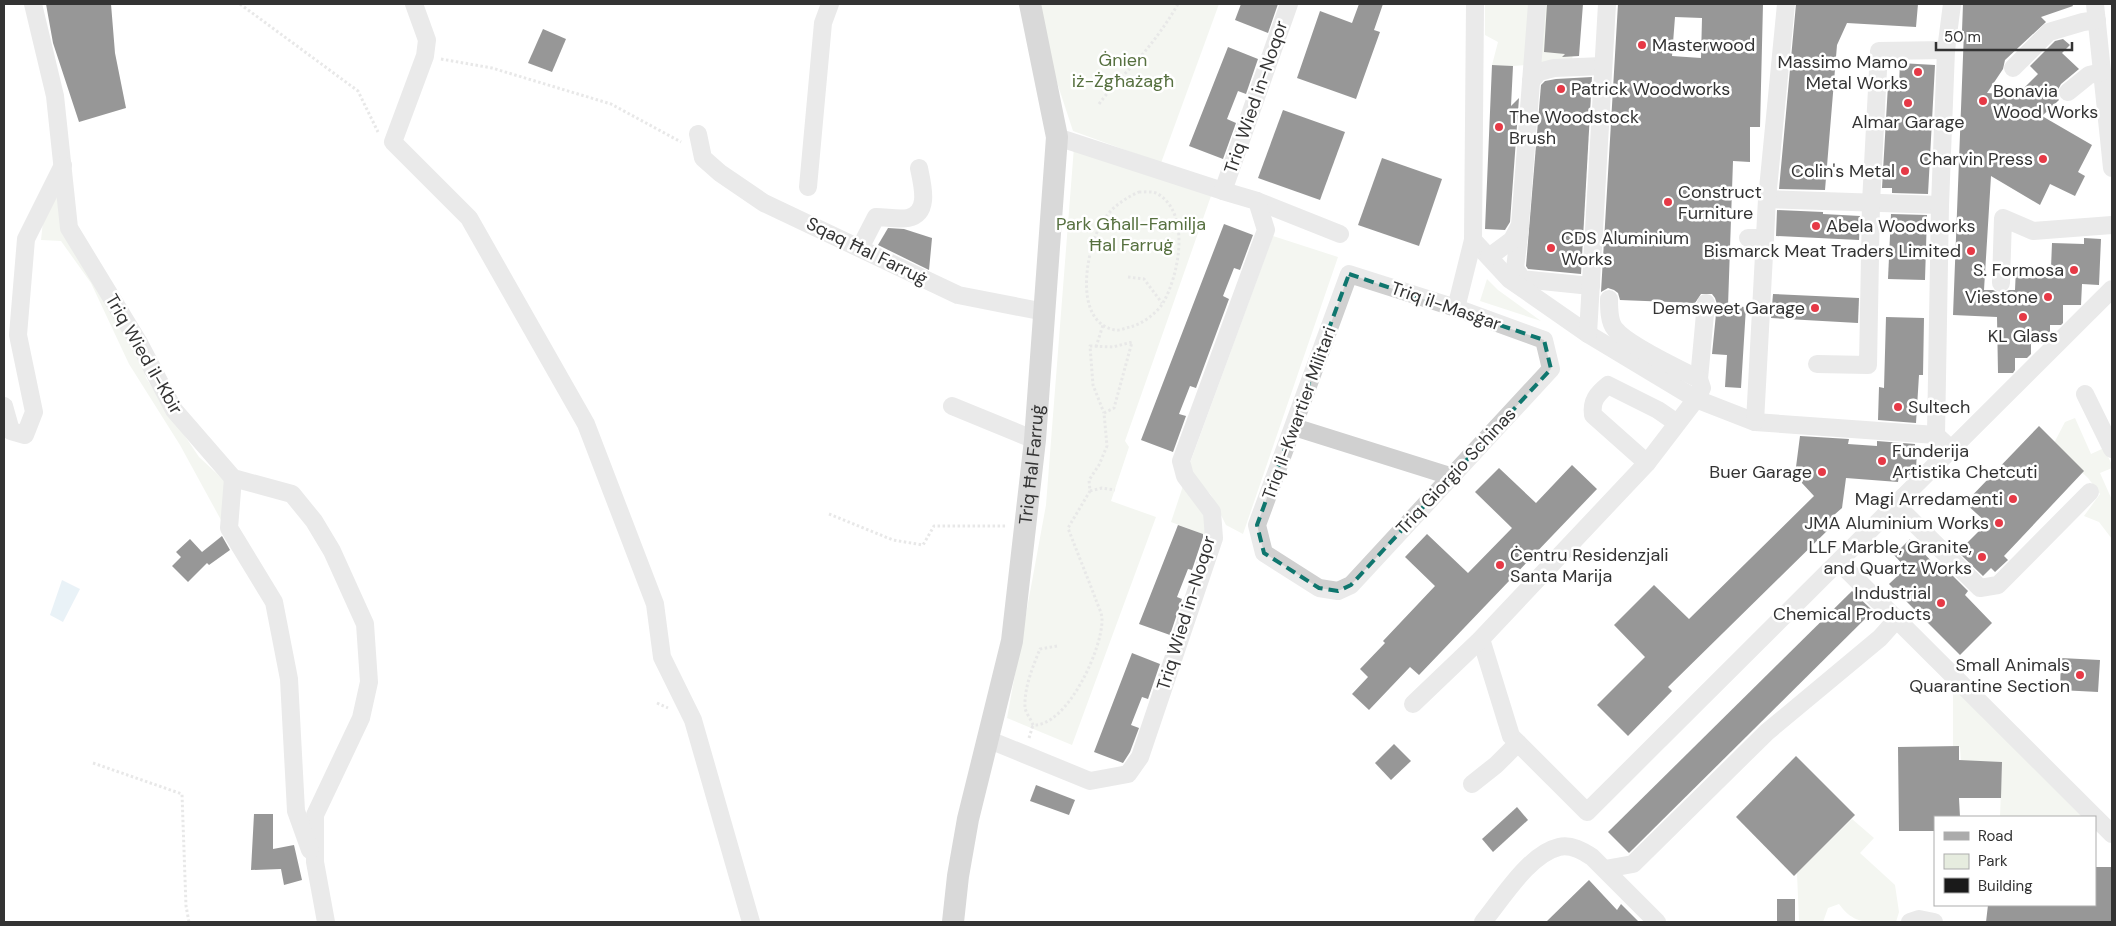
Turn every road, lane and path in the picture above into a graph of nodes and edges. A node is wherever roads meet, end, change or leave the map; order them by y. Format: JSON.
{"nodes":[{"id":1,"x":33,"y":4,"type":"edge"},
{"id":2,"x":240,"y":4,"type":"edge"},
{"id":3,"x":414,"y":4,"type":"edge"},
{"id":4,"x":830,"y":4,"type":"edge"},
{"id":5,"x":1030,"y":4,"type":"edge"},
{"id":6,"x":1178,"y":4,"type":"edge"},
{"id":7,"x":1289,"y":4,"type":"edge"},
{"id":8,"x":1475,"y":4,"type":"edge"},
{"id":9,"x":1537,"y":4,"type":"edge"},
{"id":10,"x":1607,"y":4,"type":"edge"},
{"id":11,"x":1786,"y":4,"type":"edge"},
{"id":12,"x":1952,"y":4,"type":"edge"},
{"id":13,"x":2096,"y":12,"type":"edge"},
{"id":14,"x":1946,"y":50,"type":"junction"},
{"id":15,"x":425,"y":56,"type":"junction"},
{"id":16,"x":1603,"y":66,"type":"junction"},
{"id":17,"x":2013,"y":68,"type":"dead end"},
{"id":18,"x":2102,"y":72,"type":"junction"},
{"id":19,"x":1531,"y":81,"type":"junction"},
{"id":20,"x":2068,"y":92,"type":"dead end"},
{"id":21,"x":1099,"y":104,"type":"dead end"},
{"id":22,"x":698,"y":134,"type":"dead end"},
{"id":23,"x":1056,"y":137,"type":"junction"},
{"id":24,"x":393,"y":142,"type":"junction"},
{"id":25,"x":703,"y":158,"type":"junction"},
{"id":26,"x":63,"y":165,"type":"junction"},
{"id":27,"x":919,"y":168,"type":"dead end"},
{"id":28,"x":2112,"y":168,"type":"edge"},
{"id":29,"x":808,"y":187,"type":"dead end"},
{"id":30,"x":1223,"y":191,"type":"junction"},
{"id":31,"x":1766,"y":199,"type":"junction"},
{"id":32,"x":1256,"y":201,"type":"junction"},
{"id":33,"x":1871,"y":203,"type":"junction"},
{"id":34,"x":1940,"y":205,"type":"junction"},
{"id":35,"x":1520,"y":225,"type":"junction"},
{"id":36,"x":2112,"y":225,"type":"edge"},
{"id":37,"x":1340,"y":234,"type":"dead end"},
{"id":38,"x":1473,"y":240,"type":"junction"},
{"id":39,"x":860,"y":248,"type":"junction"},
{"id":40,"x":1489,"y":257,"type":"junction"},
{"id":41,"x":1349,"y":274,"type":"joint"},
{"id":42,"x":1128,"y":277,"type":"dead end"},
{"id":43,"x":2001,"y":283,"type":"dead end"},
{"id":44,"x":1591,"y":286,"type":"junction"},
{"id":45,"x":2112,"y":289,"type":"edge"},
{"id":46,"x":1609,"y":299,"type":"dead end"},
{"id":47,"x":1162,"y":303,"type":"junction"},
{"id":48,"x":1701,"y":303,"type":"dead end"},
{"id":49,"x":1456,"y":308,"type":"junction"},
{"id":50,"x":1045,"y":312,"type":"junction"},
{"id":51,"x":1103,"y":325,"type":"junction"},
{"id":52,"x":1588,"y":334,"type":"junction"},
{"id":53,"x":1544,"y":340,"type":"joint"},
{"id":54,"x":1096,"y":347,"type":"junction"},
{"id":55,"x":1817,"y":364,"type":"dead end"},
{"id":56,"x":1699,"y":379,"type":"junction"},
{"id":57,"x":2085,"y":394,"type":"dead end"},
{"id":58,"x":1696,"y":398,"type":"junction"},
{"id":59,"x":4,"y":406,"type":"edge"},
{"id":60,"x":952,"y":406,"type":"dead end"},
{"id":61,"x":1104,"y":414,"type":"junction"},
{"id":62,"x":1755,"y":422,"type":"junction"},
{"id":63,"x":1677,"y":423,"type":"junction"},
{"id":64,"x":1294,"y":427,"type":"junction"},
{"id":65,"x":1936,"y":435,"type":"junction"},
{"id":66,"x":1036,"y":440,"type":"junction"},
{"id":67,"x":1951,"y":449,"type":"junction"},
{"id":68,"x":2112,"y":449,"type":"edge"},
{"id":69,"x":1647,"y":463,"type":"junction"},
{"id":70,"x":1450,"y":476,"type":"junction"},
{"id":71,"x":233,"y":478,"type":"junction"},
{"id":72,"x":1114,"y":490,"type":"dead end"},
{"id":73,"x":1090,"y":491,"type":"junction"},
{"id":74,"x":2090,"y":492,"type":"dead end"},
{"id":75,"x":1896,"y":505,"type":"junction"},
{"id":76,"x":829,"y":514,"type":"dead end"},
{"id":77,"x":1026,"y":526,"type":"junction"},
{"id":78,"x":1839,"y":562,"type":"junction"},
{"id":79,"x":1338,"y":591,"type":"joint"},
{"id":80,"x":1897,"y":619,"type":"junction"},
{"id":81,"x":1481,"y":639,"type":"junction"},
{"id":82,"x":1057,"y":646,"type":"dead end"},
{"id":83,"x":1413,"y":704,"type":"dead end"},
{"id":84,"x":987,"y":739,"type":"junction"},
{"id":85,"x":1518,"y":743,"type":"junction"},
{"id":86,"x":93,"y":763,"type":"dead end"},
{"id":87,"x":1472,"y":784,"type":"dead end"},
{"id":88,"x":2094,"y":816,"type":"edge"},
{"id":89,"x":2096,"y":818,"type":"edge"},
{"id":90,"x":2112,"y":834,"type":"edge"},
{"id":91,"x":315,"y":862,"type":"junction"},
{"id":92,"x":1605,"y":869,"type":"junction"},
{"id":93,"x":189,"y":922,"type":"edge"},
{"id":94,"x":326,"y":922,"type":"edge"},
{"id":95,"x":751,"y":922,"type":"edge"},
{"id":96,"x":953,"y":922,"type":"edge"},
{"id":97,"x":1483,"y":922,"type":"edge"},
{"id":98,"x":1657,"y":922,"type":"edge"},
{"id":99,"x":1910,"y":922,"type":"edge"},
{"id":100,"x":1934,"y":922,"type":"edge"}],
"edges":[{"from":1,"to":26,"type":"street","name":"Triq Wied il-Kbir"},
{"from":2,"to":24,"type":"path"},
{"from":3,"to":15,"type":"street"},
{"from":4,"to":29,"type":"street"},
{"from":5,"to":23,"type":"main road","name":"Triq Ħal Farruġ"},
{"from":6,"to":21,"type":"path"},
{"from":7,"to":30,"type":"street","name":"Triq Wied in-Noqor"},
{"from":8,"to":38,"type":"street"},
{"from":9,"to":19,"type":"street"},
{"from":10,"to":16,"type":"street"},
{"from":11,"to":31,"type":"street"},
{"from":12,"to":14,"type":"street"},
{"from":13,"to":17,"type":"street"},
{"from":13,"to":18,"type":"street"},
{"from":14,"to":33,"type":"street"},
{"from":14,"to":34,"type":"street"},
{"from":15,"to":24,"type":"street"},
{"from":15,"to":25,"type":"path"},
{"from":16,"to":19,"type":"street"},
{"from":16,"to":44,"type":"street"},
{"from":18,"to":20,"type":"street"},
{"from":18,"to":28,"type":"street"},
{"from":19,"to":35,"type":"street"},
{"from":22,"to":25,"type":"street"},
{"from":23,"to":30,"type":"street","name":"Triq Wied in-Noqor"},
{"from":23,"to":50,"type":"main road","name":"Triq Ħal Farruġ"},
{"from":24,"to":95,"type":"street"},
{"from":25,"to":39,"type":"street","name":"Sqaq Ħal Farruġ"},
{"from":26,"to":59,"type":"street"},
{"from":26,"to":71,"type":"street","name":"Triq Wied il-Kbir"},
{"from":27,"to":39,"type":"street"},
{"from":30,"to":32,"type":"street","name":"Triq Wied in-Noqor"},
{"from":31,"to":33,"type":"street"},
{"from":31,"to":62,"type":"street"},
{"from":32,"to":37,"type":"street","name":"Triq Wied in-Noqor"},
{"from":32,"to":84,"type":"street","name":"Triq Wied in-Noqor"},
{"from":33,"to":34,"type":"street"},
{"from":33,"to":55,"type":"street"},
{"from":34,"to":65,"type":"street"},
{"from":35,"to":40,"type":"street"},
{"from":35,"to":44,"type":"street"},
{"from":36,"to":43,"type":"street"},
{"from":38,"to":40,"type":"street"},
{"from":38,"to":49,"type":"street"},
{"from":39,"to":50,"type":"street","name":"Sqaq Ħal Farruġ"},
{"from":40,"to":52,"type":"street"},
{"from":41,"to":49,"type":"street","name":"Triq il-Masġar"},
{"from":41,"to":64,"type":"street","name":"Triq il-Kwartier Militari"},
{"from":42,"to":47,"type":"path"},
{"from":44,"to":52,"type":"street"},
{"from":45,"to":67,"type":"street"},
{"from":46,"to":56,"type":"street"},
{"from":47,"to":51,"type":"path"},
{"from":47,"to":51,"type":"path"},
{"from":48,"to":56,"type":"street"},
{"from":49,"to":53,"type":"street","name":"Triq il-Masġar"},
{"from":50,"to":66,"type":"main road","name":"Triq Ħal Farruġ"},
{"from":51,"to":54,"type":"path"},
{"from":52,"to":58,"type":"street"},
{"from":53,"to":70,"type":"street","name":"Triq Giorgio Schinas"},
{"from":54,"to":61,"type":"path"},
{"from":54,"to":61,"type":"path"},
{"from":56,"to":58,"type":"street"},
{"from":57,"to":68,"type":"street"},
{"from":58,"to":62,"type":"street"},
{"from":58,"to":63,"type":"street"},
{"from":60,"to":66,"type":"street"},
{"from":61,"to":73,"type":"path"},
{"from":62,"to":65,"type":"street"},
{"from":63,"to":69,"type":"street"},
{"from":63,"to":69,"type":"street"},
{"from":64,"to":70,"type":"street"},
{"from":64,"to":79,"type":"street","name":"Triq il-Kwartier Militari"},
{"from":65,"to":67,"type":"street"},
{"from":66,"to":77,"type":"main road","name":"Triq Ħal Farruġ"},
{"from":67,"to":75,"type":"street"},
{"from":69,"to":81,"type":"street"},
{"from":70,"to":79,"type":"street","name":"Triq Giorgio Schinas"},
{"from":71,"to":91,"type":"street"},
{"from":71,"to":91,"type":"street"},
{"from":72,"to":73,"type":"path"},
{"from":73,"to":82,"type":"path"},
{"from":74,"to":75,"type":"street"},
{"from":75,"to":78,"type":"street"},
{"from":76,"to":77,"type":"path"},
{"from":77,"to":84,"type":"main road","name":"Triq Ħal Farruġ"},
{"from":78,"to":80,"type":"street"},
{"from":78,"to":85,"type":"street"},
{"from":80,"to":88,"type":"street"},
{"from":80,"to":92,"type":"street"},
{"from":81,"to":83,"type":"street"},
{"from":81,"to":85,"type":"street"},
{"from":84,"to":96,"type":"main road","name":"Triq Ħal Farruġ"},
{"from":85,"to":87,"type":"street"},
{"from":86,"to":93,"type":"path"},
{"from":89,"to":90,"type":"street"},
{"from":91,"to":94,"type":"street"},
{"from":92,"to":97,"type":"street"},
{"from":92,"to":98,"type":"street"},
{"from":99,"to":100,"type":"street"}]}
